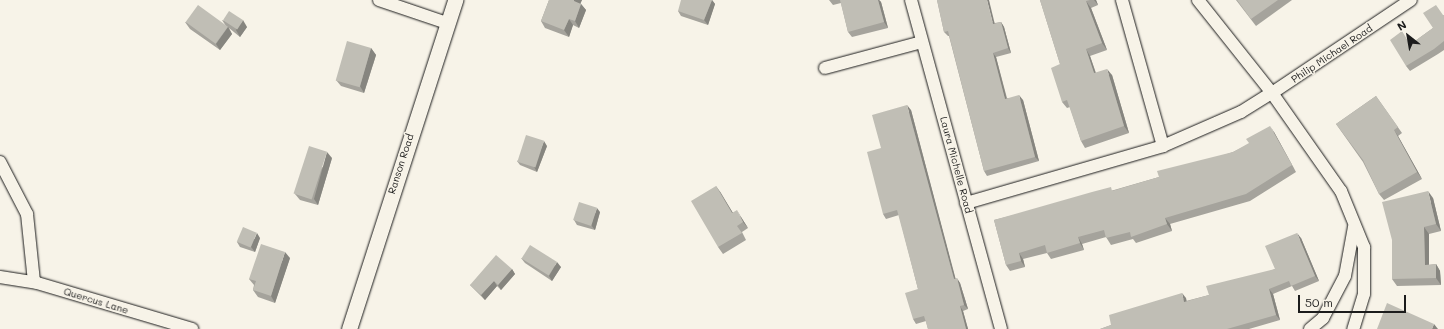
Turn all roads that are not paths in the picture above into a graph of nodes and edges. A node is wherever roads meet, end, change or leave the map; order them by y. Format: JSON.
{"nodes":[{"id":1,"x":379,"y":0,"type":"edge"},
{"id":2,"x":455,"y":0,"type":"edge"},
{"id":3,"x":911,"y":0,"type":"edge"},
{"id":4,"x":1122,"y":0,"type":"edge"},
{"id":5,"x":1198,"y":0,"type":"edge"},
{"id":6,"x":1411,"y":0,"type":"edge"},
{"id":7,"x":447,"y":23,"type":"junction"},
{"id":8,"x":922,"y":42,"type":"junction"},
{"id":9,"x":825,"y":68,"type":"dead end"},
{"id":10,"x":1272,"y":93,"type":"junction"},
{"id":11,"x":1163,"y":146,"type":"junction"},
{"id":12,"x":0,"y":162,"type":"edge"},
{"id":13,"x":966,"y":203,"type":"junction"},
{"id":14,"x":1354,"y":226,"type":"junction"},
{"id":15,"x":0,"y":277,"type":"edge"},
{"id":16,"x":34,"y":282,"type":"junction"},
{"id":17,"x":192,"y":329,"type":"edge"},
{"id":18,"x":348,"y":329,"type":"edge"},
{"id":19,"x":1001,"y":329,"type":"edge"},
{"id":20,"x":1310,"y":329,"type":"edge"},
{"id":21,"x":1353,"y":329,"type":"edge"}],
"edges":[{"from":1,"to":7,"type":"street"},
{"from":2,"to":7,"type":"street","name":"Ranson Road"},
{"from":3,"to":8,"type":"street","name":"Laura Michelle Road"},
{"from":4,"to":11,"type":"street"},
{"from":5,"to":10,"type":"street"},
{"from":6,"to":10,"type":"street","name":"Philip Michael Road"},
{"from":7,"to":18,"type":"street","name":"Ranson Road"},
{"from":8,"to":9,"type":"street"},
{"from":8,"to":13,"type":"street","name":"Laura Michelle Road"},
{"from":10,"to":11,"type":"street","name":"Philip Michael Road"},
{"from":10,"to":14,"type":"street"},
{"from":11,"to":13,"type":"street","name":"Philip Michael Road"},
{"from":12,"to":16,"type":"street"},
{"from":13,"to":19,"type":"street","name":"Laura Michelle Road"},
{"from":14,"to":20,"type":"street"},
{"from":14,"to":21,"type":"street"},
{"from":15,"to":16,"type":"street","name":"Quercus Lane"},
{"from":16,"to":17,"type":"street","name":"Quercus Lane"}]}
